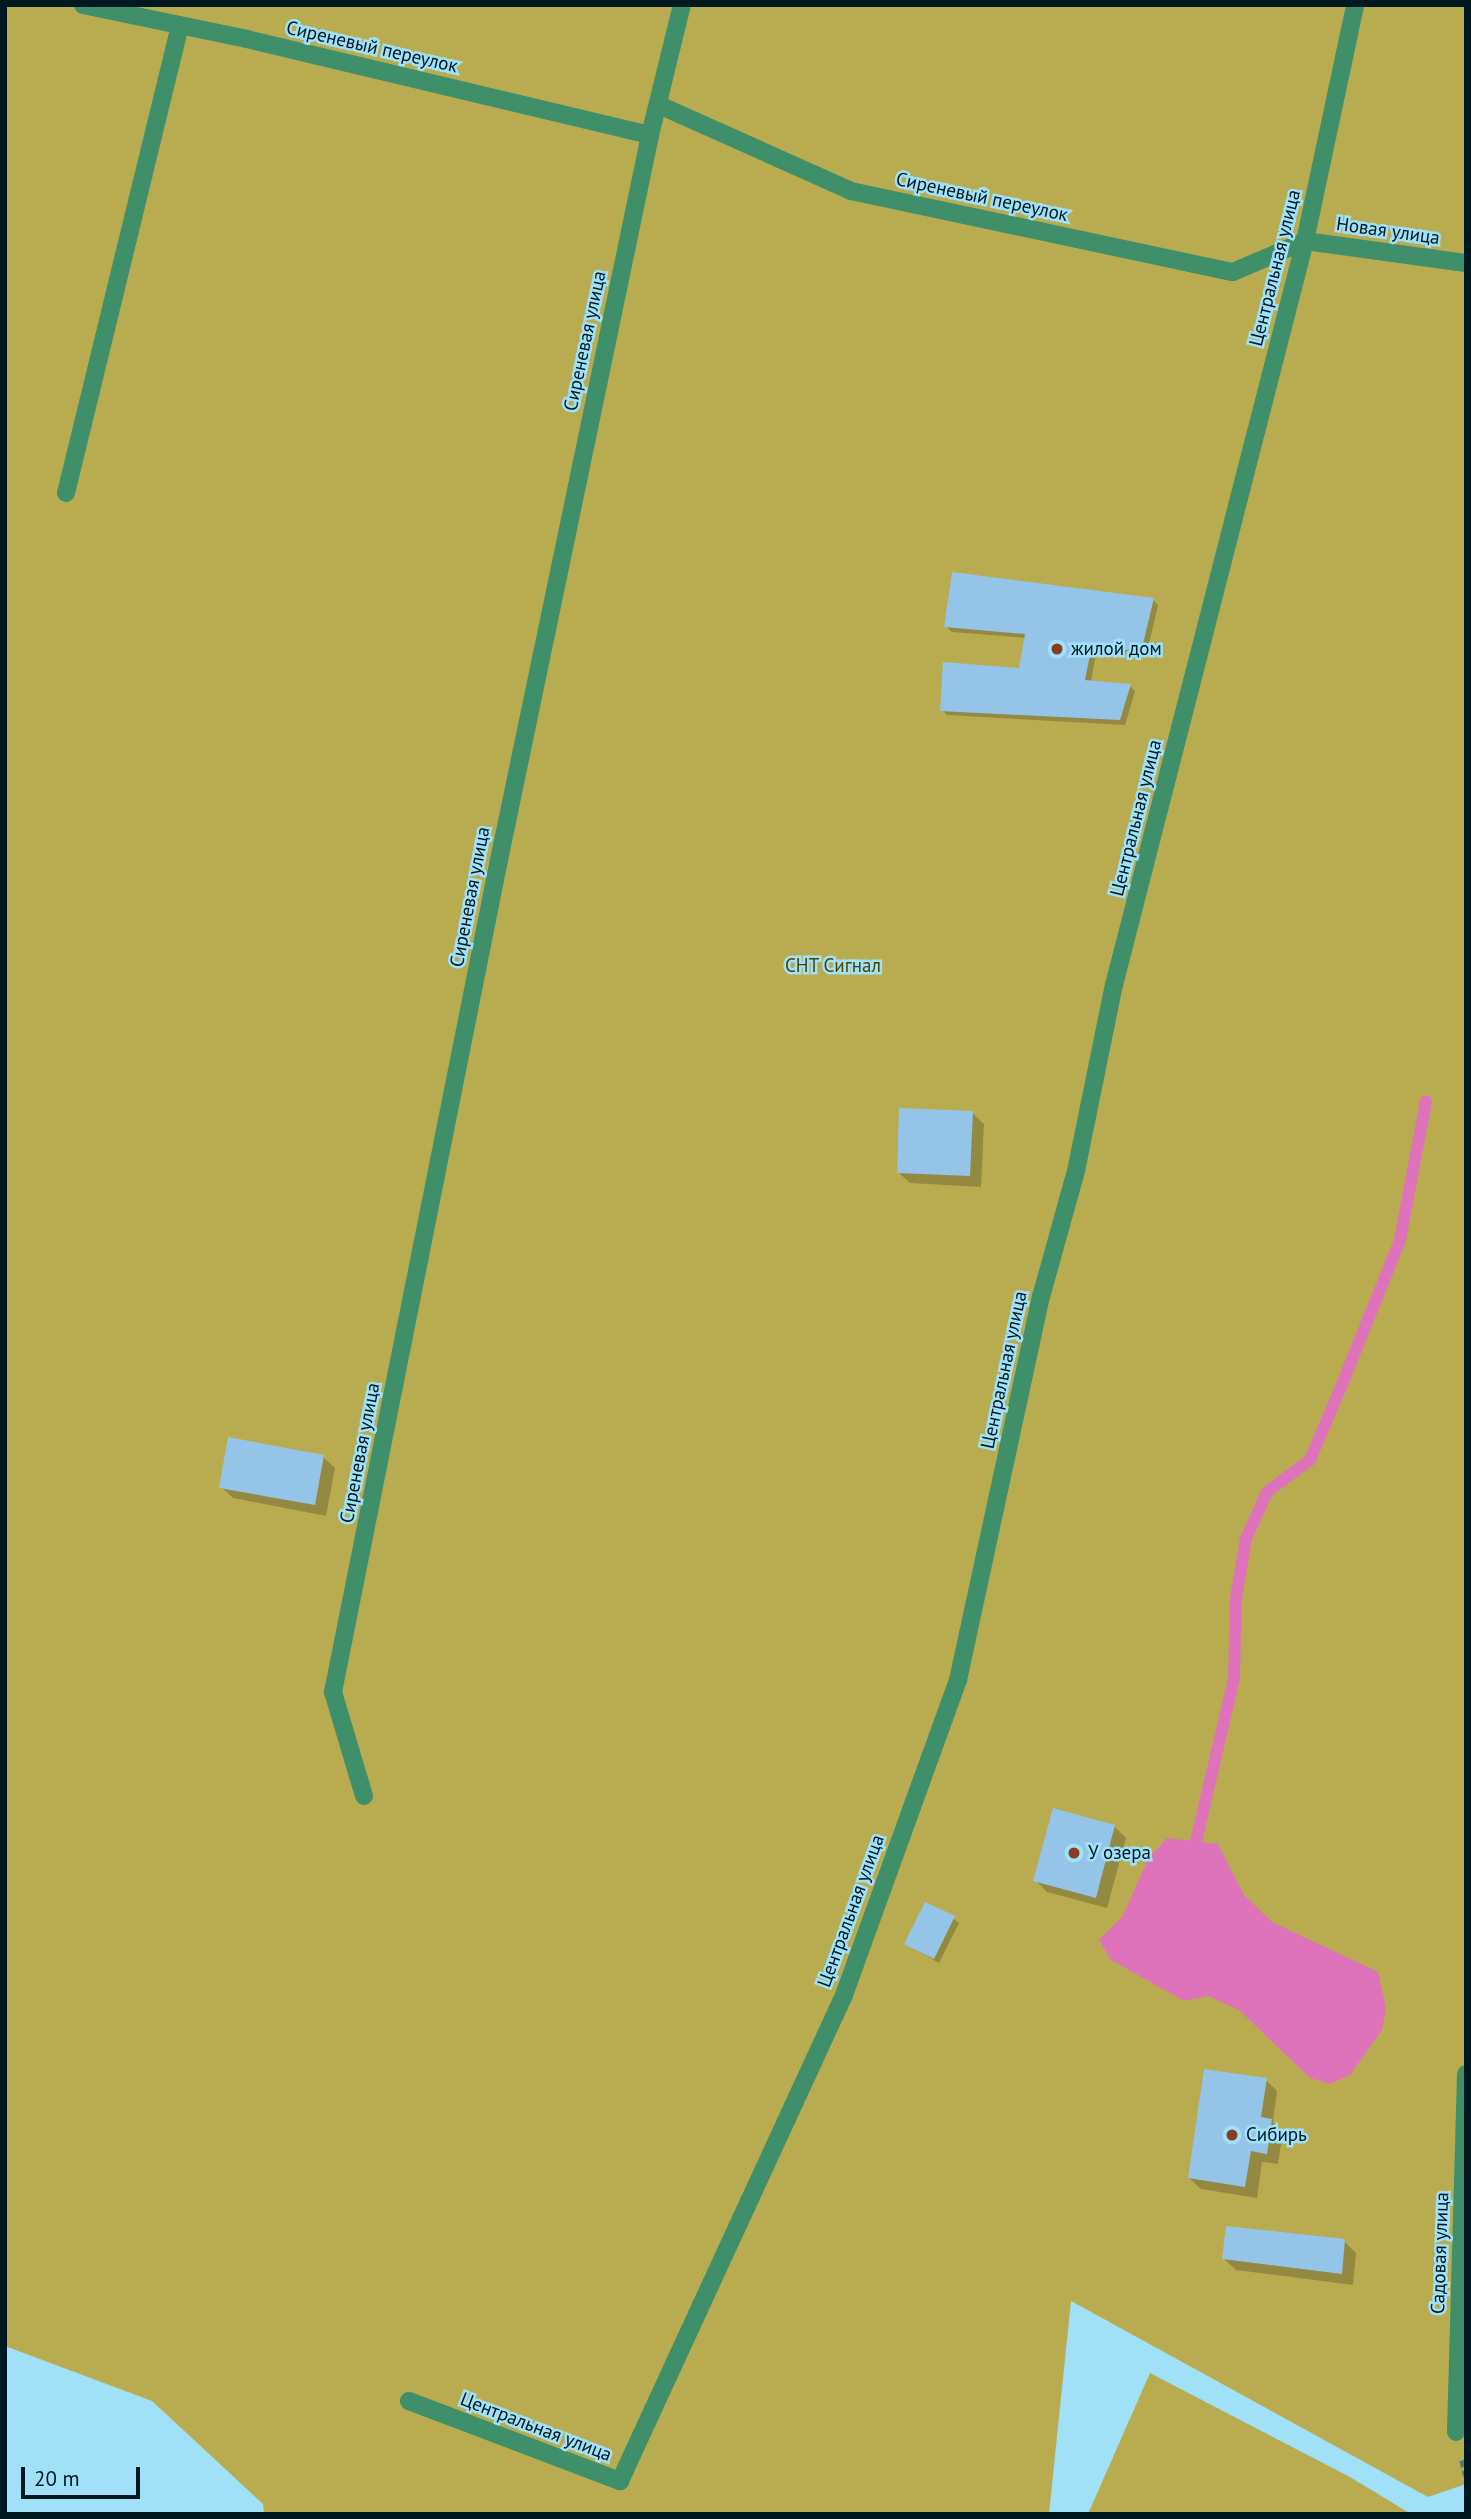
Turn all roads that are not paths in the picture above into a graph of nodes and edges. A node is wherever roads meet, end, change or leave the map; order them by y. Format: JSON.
{"nodes":[{"id":1,"x":83,"y":5,"type":"edge"},
{"id":2,"x":682,"y":5,"type":"edge"},
{"id":3,"x":1355,"y":5,"type":"edge"},
{"id":4,"x":180,"y":27,"type":"junction"},
{"id":5,"x":659,"y":105,"type":"junction"},
{"id":6,"x":650,"y":135,"type":"junction"},
{"id":7,"x":1305,"y":241,"type":"junction"},
{"id":8,"x":1466,"y":263,"type":"edge"},
{"id":9,"x":66,"y":493,"type":"dead end"},
{"id":10,"x":364,"y":1797,"type":"dead end"},
{"id":11,"x":1466,"y":2074,"type":"edge"},
{"id":12,"x":409,"y":2401,"type":"dead end"},
{"id":13,"x":1461,"y":2429,"type":"edge"}],
"edges":[{"from":1,"to":4,"type":"street","name":"Сиреневый переулок"},
{"from":2,"to":5,"type":"street","name":"Сиреневая улица"},
{"from":3,"to":7,"type":"street","name":"Центральная улица"},
{"from":4,"to":6,"type":"street","name":"Сиреневый переулок"},
{"from":4,"to":9,"type":"street"},
{"from":5,"to":6,"type":"street","name":"Сиреневая улица"},
{"from":5,"to":7,"type":"street","name":"Сиреневый переулок"},
{"from":6,"to":10,"type":"street","name":"Сиреневая улица"},
{"from":7,"to":8,"type":"street","name":"Новая улица"},
{"from":7,"to":12,"type":"street","name":"Центральная улица"},
{"from":11,"to":13,"type":"street","name":"Садовая улица"}]}
